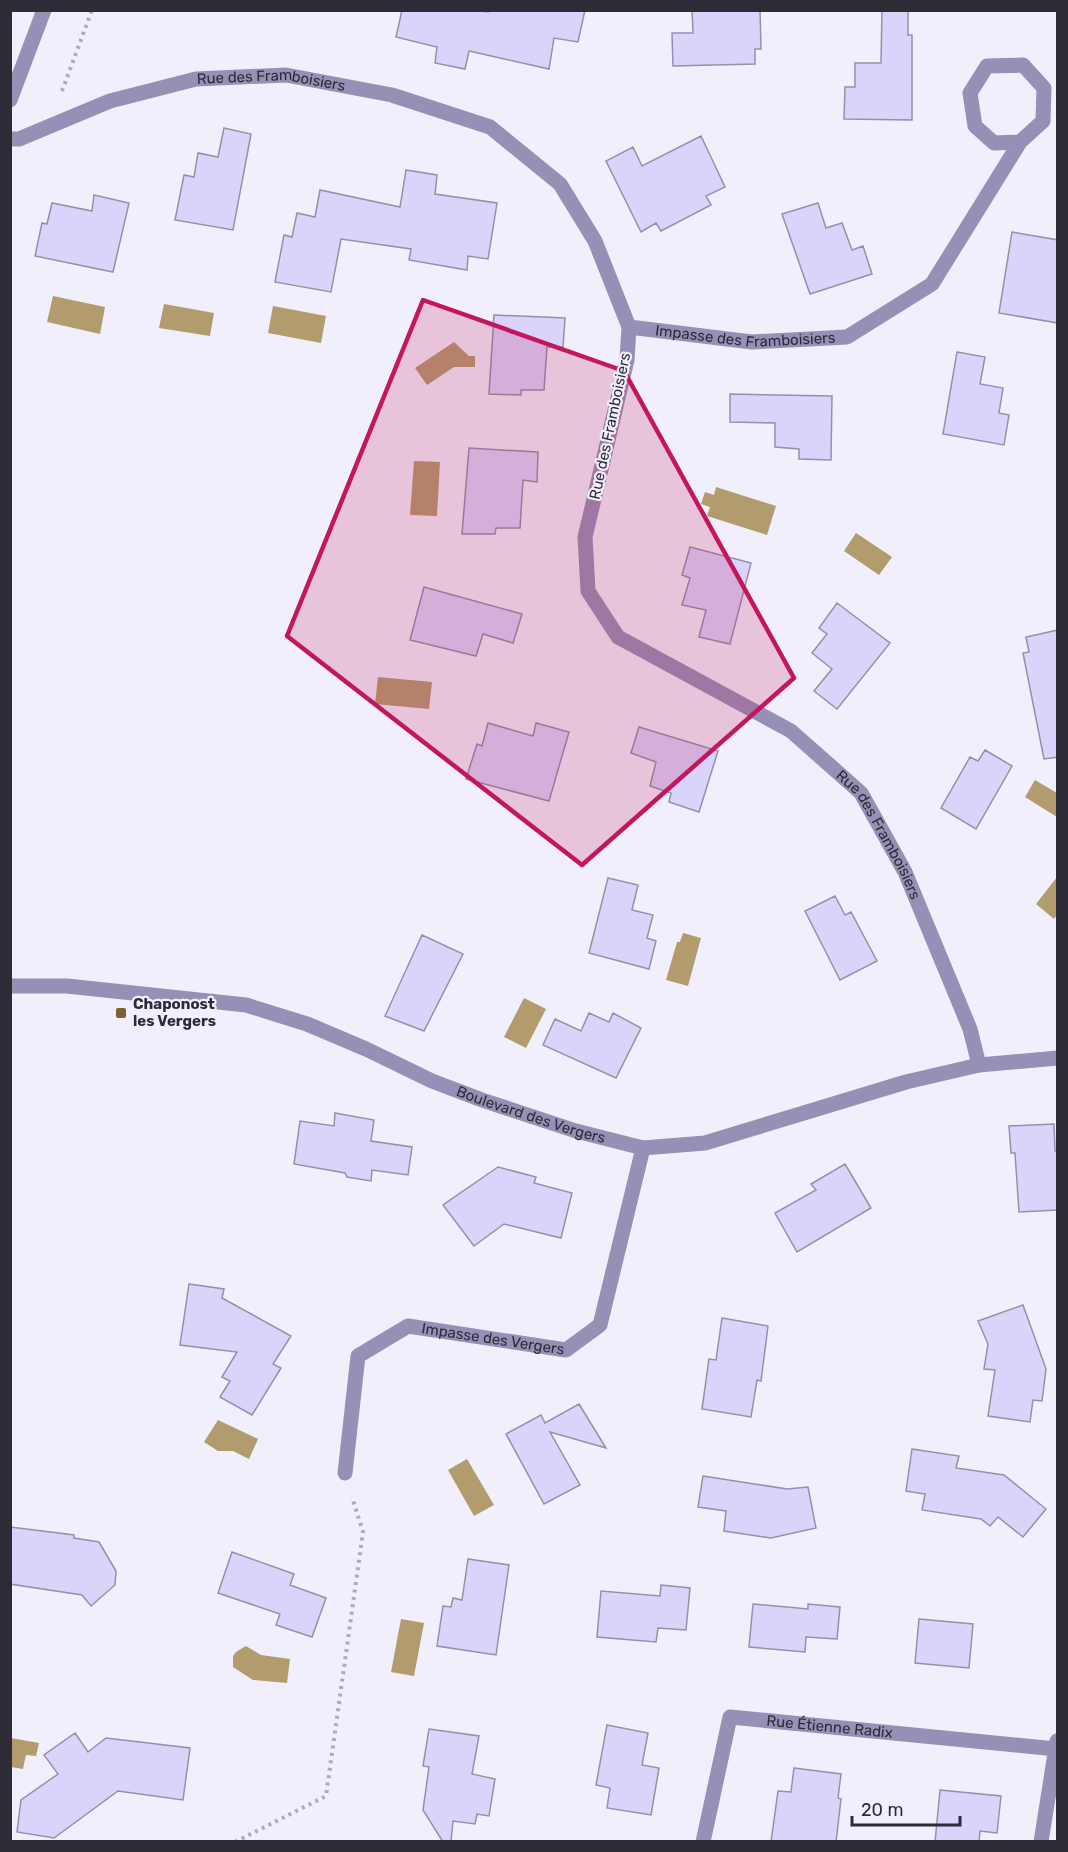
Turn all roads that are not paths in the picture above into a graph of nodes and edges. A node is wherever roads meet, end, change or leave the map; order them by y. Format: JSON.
{"nodes":[{"id":1,"x":44,"y":10,"type":"edge"},
{"id":2,"x":10,"y":100,"type":"edge"},
{"id":3,"x":10,"y":139,"type":"edge"},
{"id":4,"x":1020,"y":142,"type":"junction"},
{"id":5,"x":629,"y":327,"type":"junction"},
{"id":6,"x":10,"y":986,"type":"edge"},
{"id":7,"x":1058,"y":1058,"type":"edge"},
{"id":8,"x":979,"y":1065,"type":"junction"},
{"id":9,"x":643,"y":1148,"type":"junction"},
{"id":10,"x":345,"y":1473,"type":"road end"},
{"id":11,"x":1057,"y":1744,"type":"edge"},
{"id":12,"x":703,"y":1842,"type":"edge"},
{"id":13,"x":1041,"y":1842,"type":"edge"}],
"edges":[{"from":1,"to":2,"type":"street"},
{"from":3,"to":5,"type":"street","name":"Rue des Framboisiers"},
{"from":4,"to":4,"type":"street"},
{"from":4,"to":5,"type":"street","name":"Impasse des Framboisiers"},
{"from":5,"to":8,"type":"street","name":"Rue des Framboisiers"},
{"from":6,"to":9,"type":"street","name":"Boulevard des Vergers"},
{"from":7,"to":8,"type":"street","name":"Boulevard des Vergers"},
{"from":8,"to":9,"type":"street","name":"Boulevard des Vergers"},
{"from":9,"to":10,"type":"street","name":"Impasse des Vergers"},
{"from":11,"to":12,"type":"street","name":"Rue Étienne Radix"},
{"from":11,"to":13,"type":"street","name":"Rue Étienne Radix"}]}
